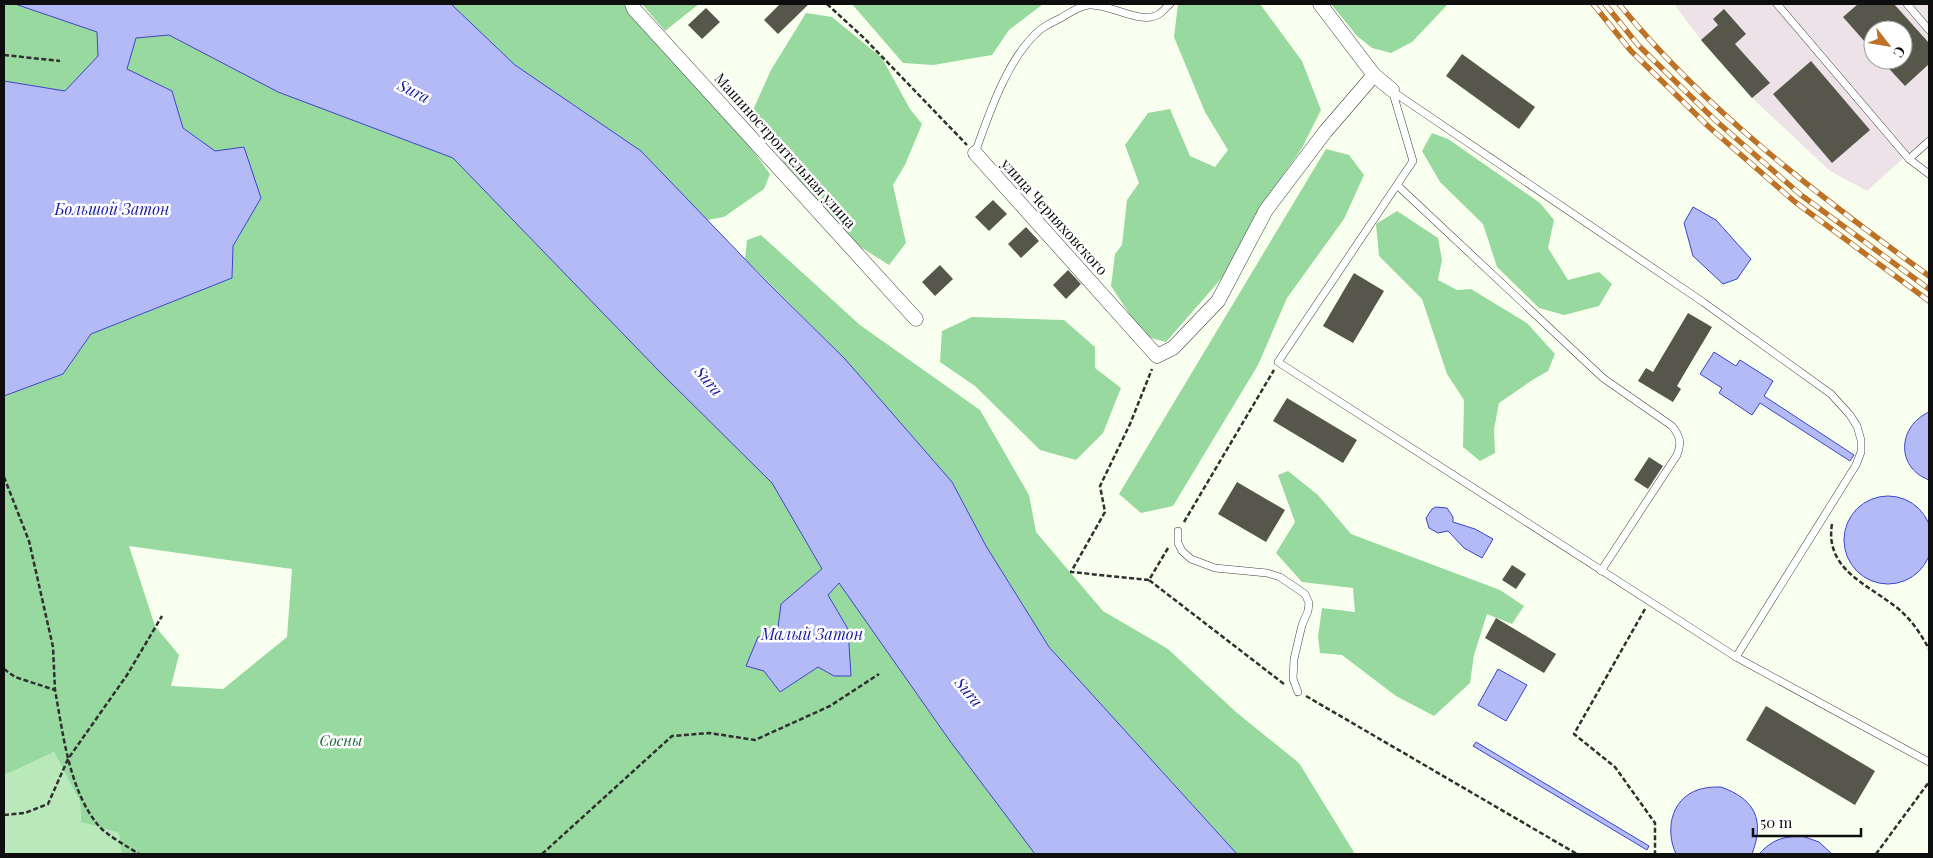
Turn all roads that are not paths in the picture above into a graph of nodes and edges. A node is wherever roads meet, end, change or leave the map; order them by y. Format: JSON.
{"nodes":[{"id":1,"x":632,"y":4,"type":"edge"},
{"id":2,"x":1170,"y":4,"type":"edge"},
{"id":3,"x":1320,"y":4,"type":"edge"},
{"id":4,"x":1776,"y":4,"type":"edge"},
{"id":5,"x":1907,"y":4,"type":"edge"},
{"id":6,"x":1929,"y":30,"type":"edge"},
{"id":7,"x":1374,"y":76,"type":"junction"},
{"id":8,"x":1392,"y":90,"type":"junction"},
{"id":9,"x":1929,"y":140,"type":"edge"},
{"id":10,"x":975,"y":153,"type":"joint"},
{"id":11,"x":1909,"y":159,"type":"junction"},
{"id":12,"x":1929,"y":174,"type":"edge"},
{"id":13,"x":1397,"y":186,"type":"junction"},
{"id":14,"x":916,"y":319,"type":"dead end"},
{"id":15,"x":1178,"y":531,"type":"dead end"},
{"id":16,"x":1602,"y":571,"type":"junction"},
{"id":17,"x":1736,"y":657,"type":"junction"},
{"id":18,"x":1298,"y":692,"type":"dead end"},
{"id":19,"x":1929,"y":762,"type":"edge"}],
"edges":[{"from":1,"to":14,"type":"street","name":"Машиностроительная улица"},
{"from":2,"to":10,"type":"lane"},
{"from":3,"to":7,"type":"street"},
{"from":4,"to":11,"type":"lane"},
{"from":5,"to":6,"type":"lane"},
{"from":7,"to":8,"type":"street"},
{"from":7,"to":10,"type":"street","name":"улица Черняховского"},
{"from":8,"to":13,"type":"lane"},
{"from":8,"to":17,"type":"lane"},
{"from":9,"to":11,"type":"lane"},
{"from":11,"to":12,"type":"lane"},
{"from":13,"to":16,"type":"lane"},
{"from":13,"to":16,"type":"lane"},
{"from":15,"to":18,"type":"lane"},
{"from":16,"to":17,"type":"lane"},
{"from":17,"to":19,"type":"lane"}]}
